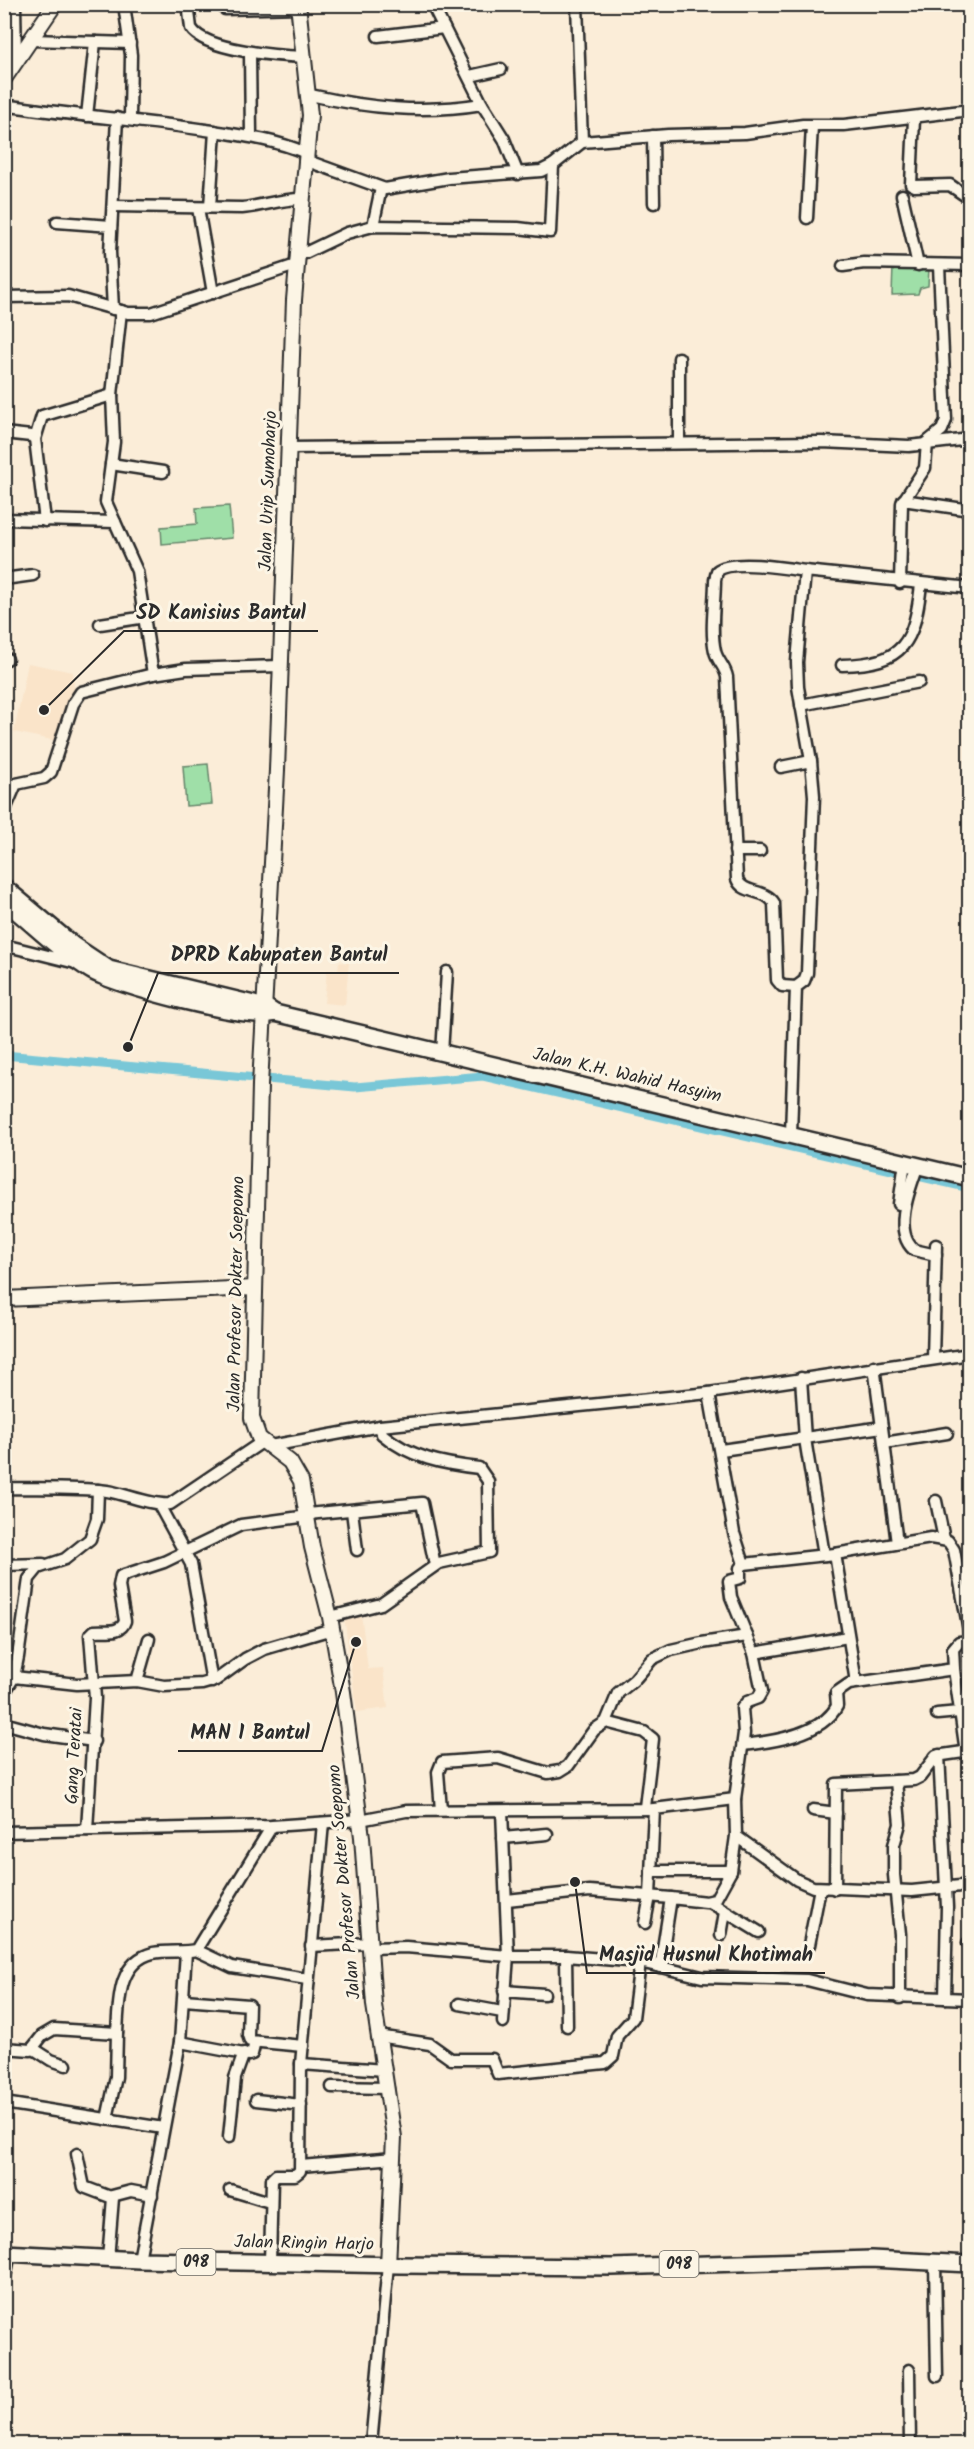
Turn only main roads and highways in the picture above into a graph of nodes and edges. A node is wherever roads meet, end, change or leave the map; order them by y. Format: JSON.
{"nodes":[{"id":1,"x":55,"y":4,"type":"edge"},
{"id":2,"x":298,"y":6,"type":"edge"},
{"id":3,"x":4,"y":80,"type":"edge"},
{"id":4,"x":4,"y":887,"type":"edge"},
{"id":5,"x":4,"y":901,"type":"edge"},
{"id":6,"x":269,"y":1012,"type":"junction"},
{"id":7,"x":969,"y":1178,"type":"edge"},
{"id":8,"x":255,"y":1288,"type":"junction"},
{"id":9,"x":4,"y":1299,"type":"edge"},
{"id":10,"x":7,"y":2253,"type":"edge"},
{"id":11,"x":969,"y":2264,"type":"edge"},
{"id":12,"x":387,"y":2265,"type":"junction"}],
"edges":[{"from":1,"to":3,"type":"main road"},
{"from":2,"to":6,"type":"main road","name":"Jalan Urip Sumoharjo"},
{"from":4,"to":6,"type":"main road"},
{"from":5,"to":6,"type":"main road"},
{"from":6,"to":7,"type":"main road","name":"Jalan K.H. Wahid Hasyim"},
{"from":6,"to":8,"type":"main road","name":"Jalan Profesor Dokter Soepomo"},
{"from":8,"to":9,"type":"main road"},
{"from":8,"to":12,"type":"main road","name":"Jalan Profesor Dokter Soepomo"},
{"from":10,"to":12,"type":"main road","name":"Jalan Ringin Harjo","number":"098"},
{"from":11,"to":12,"type":"main road","number":"098"}]}
